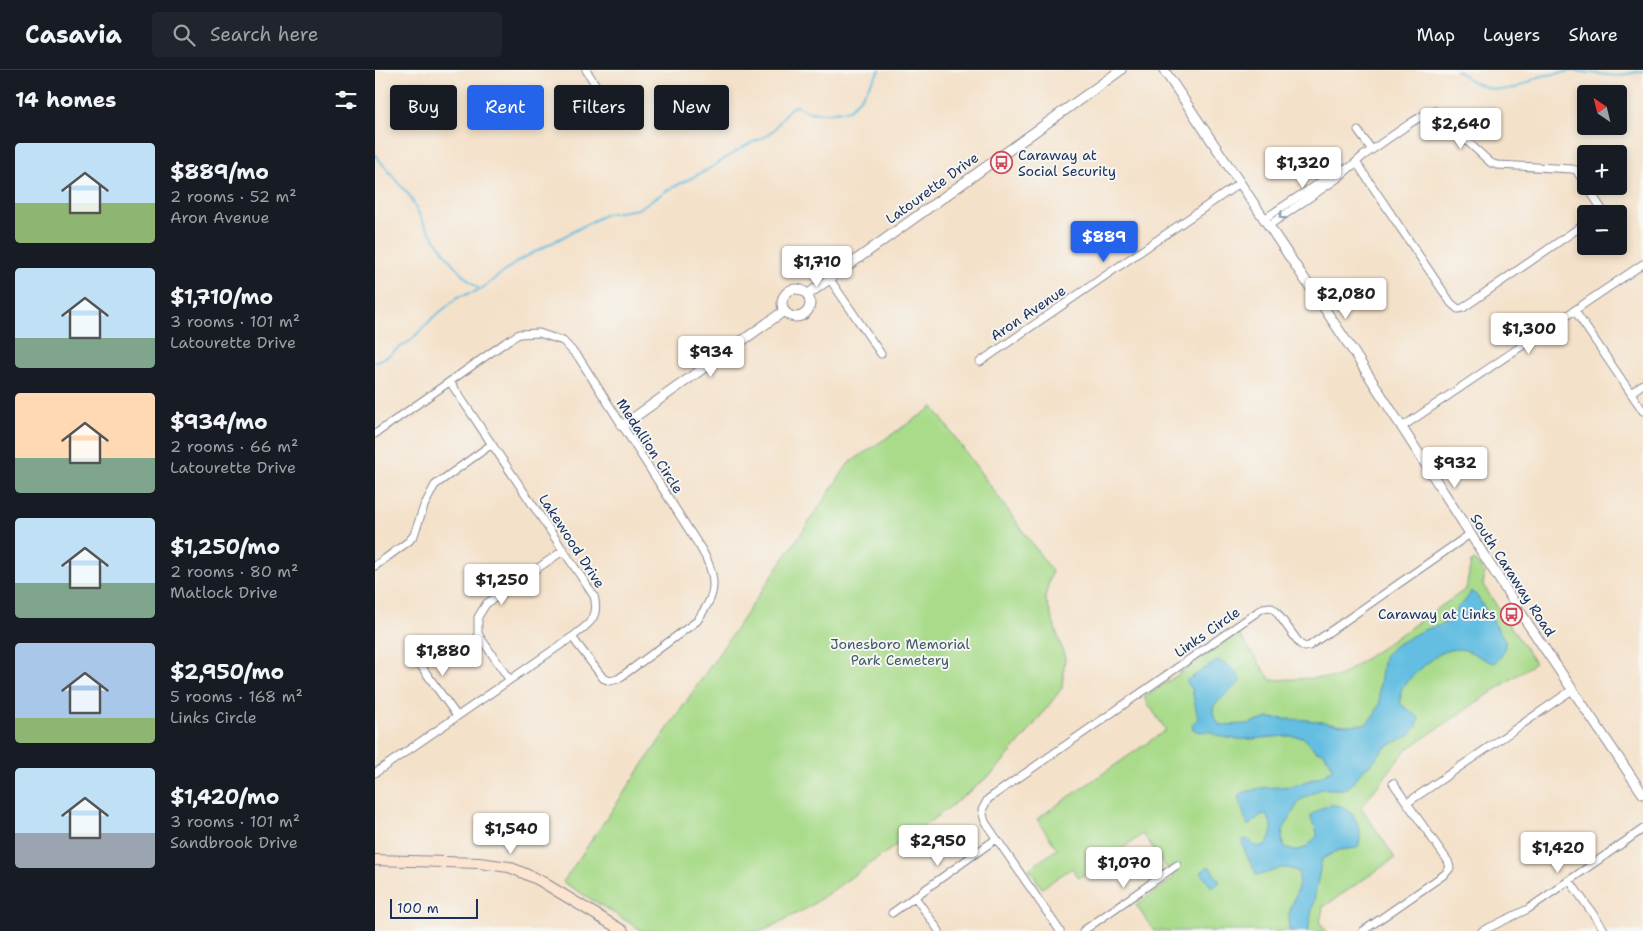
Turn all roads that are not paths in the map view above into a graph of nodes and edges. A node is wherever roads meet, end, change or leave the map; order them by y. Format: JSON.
{"nodes":[{"id":1,"x":586,"y":70,"type":"edge"},
{"id":2,"x":1121,"y":70,"type":"edge"},
{"id":3,"x":1164,"y":70,"type":"edge"},
{"id":4,"x":596,"y":85,"type":"edge"},
{"id":5,"x":1358,"y":130,"type":"dead end"},
{"id":6,"x":1372,"y":150,"type":"junction"},
{"id":7,"x":1356,"y":162,"type":"junction"},
{"id":8,"x":1577,"y":171,"type":"edge"},
{"id":9,"x":1240,"y":183,"type":"junction"},
{"id":10,"x":1266,"y":222,"type":"junction"},
{"id":11,"x":1577,"y":229,"type":"edge"},
{"id":12,"x":1643,"y":264,"type":"edge"},
{"id":13,"x":829,"y":278,"type":"junction"},
{"id":14,"x":807,"y":294,"type":"junction"},
{"id":15,"x":784,"y":311,"type":"junction"},
{"id":16,"x":1575,"y":311,"type":"junction"},
{"id":17,"x":881,"y":354,"type":"dead end"},
{"id":18,"x":980,"y":362,"type":"dead end"},
{"id":19,"x":449,"y":382,"type":"junction"},
{"id":20,"x":1643,"y":384,"type":"edge"},
{"id":21,"x":1631,"y":393,"type":"junction"},
{"id":22,"x":1643,"y":411,"type":"edge"},
{"id":23,"x":622,"y":426,"type":"junction"},
{"id":24,"x":1402,"y":427,"type":"junction"},
{"id":25,"x":375,"y":434,"type":"edge"},
{"id":26,"x":492,"y":444,"type":"junction"},
{"id":27,"x":1470,"y":534,"type":"junction"},
{"id":28,"x":564,"y":550,"type":"junction"},
{"id":29,"x":375,"y":566,"type":"edge"},
{"id":30,"x":573,"y":637,"type":"junction"},
{"id":31,"x":411,"y":652,"type":"dead end"},
{"id":32,"x":509,"y":679,"type":"junction"},
{"id":33,"x":1572,"y":690,"type":"junction"},
{"id":34,"x":457,"y":716,"type":"junction"},
{"id":35,"x":375,"y":773,"type":"edge"},
{"id":36,"x":1393,"y":783,"type":"dead end"},
{"id":37,"x":1643,"y":794,"type":"edge"},
{"id":38,"x":1407,"y":803,"type":"junction"},
{"id":39,"x":1643,"y":829,"type":"edge"},
{"id":40,"x":997,"y":839,"type":"junction"},
{"id":41,"x":375,"y":860,"type":"edge"},
{"id":42,"x":1177,"y":865,"type":"dead end"},
{"id":43,"x":1569,"y":880,"type":"junction"},
{"id":44,"x":915,"y":897,"type":"junction"},
{"id":45,"x":892,"y":914,"type":"dead end"},
{"id":46,"x":623,"y":931,"type":"edge"},
{"id":47,"x":939,"y":931,"type":"edge"},
{"id":48,"x":1060,"y":931,"type":"edge"},
{"id":49,"x":1083,"y":931,"type":"edge"},
{"id":50,"x":1363,"y":931,"type":"edge"},
{"id":51,"x":1482,"y":931,"type":"edge"},
{"id":52,"x":1605,"y":931,"type":"edge"}],
"edges":[{"from":1,"to":4,"type":"street"},
{"from":2,"to":13,"type":"street","name":"Latourette Drive"},
{"from":3,"to":9,"type":"street","name":"South Caraway Road"},
{"from":5,"to":6,"type":"street"},
{"from":6,"to":7,"type":"street"},
{"from":6,"to":8,"type":"street"},
{"from":7,"to":10,"type":"street"},
{"from":7,"to":11,"type":"street"},
{"from":9,"to":10,"type":"street","name":"South Caraway Road"},
{"from":9,"to":18,"type":"street","name":"Aron Avenue"},
{"from":10,"to":24,"type":"street","name":"South Caraway Road"},
{"from":12,"to":16,"type":"street"},
{"from":13,"to":14,"type":"street","name":"Latourette Drive"},
{"from":13,"to":17,"type":"street"},
{"from":14,"to":15,"type":"street"},
{"from":14,"to":15,"type":"street"},
{"from":15,"to":23,"type":"street"},
{"from":16,"to":21,"type":"street"},
{"from":16,"to":24,"type":"street"},
{"from":19,"to":23,"type":"street","name":"Medallion Circle"},
{"from":19,"to":25,"type":"street","name":"Medallion Circle"},
{"from":19,"to":26,"type":"street","name":"Lakewood Drive"},
{"from":20,"to":21,"type":"street"},
{"from":21,"to":22,"type":"street"},
{"from":23,"to":30,"type":"street","name":"Medallion Circle"},
{"from":24,"to":27,"type":"street","name":"South Caraway Road"},
{"from":26,"to":28,"type":"street","name":"Lakewood Drive"},
{"from":26,"to":29,"type":"street"},
{"from":27,"to":33,"type":"street","name":"South Caraway Road"},
{"from":27,"to":40,"type":"street","name":"Links Circle"},
{"from":28,"to":30,"type":"street","name":"Lakewood Drive"},
{"from":28,"to":32,"type":"street"},
{"from":30,"to":32,"type":"street","name":"Lakewood Drive"},
{"from":31,"to":34,"type":"street"},
{"from":32,"to":34,"type":"street","name":"Lakewood Drive"},
{"from":33,"to":37,"type":"street","name":"South Caraway Road"},
{"from":33,"to":38,"type":"street"},
{"from":34,"to":35,"type":"street","name":"Lakewood Drive"},
{"from":36,"to":38,"type":"street"},
{"from":38,"to":50,"type":"street"},
{"from":39,"to":43,"type":"street"},
{"from":40,"to":44,"type":"street"},
{"from":40,"to":48,"type":"street","name":"Links Circle"},
{"from":41,"to":46,"type":"main road"},
{"from":42,"to":49,"type":"street"},
{"from":43,"to":51,"type":"street"},
{"from":43,"to":52,"type":"street"},
{"from":44,"to":45,"type":"street"},
{"from":44,"to":47,"type":"street"}]}
